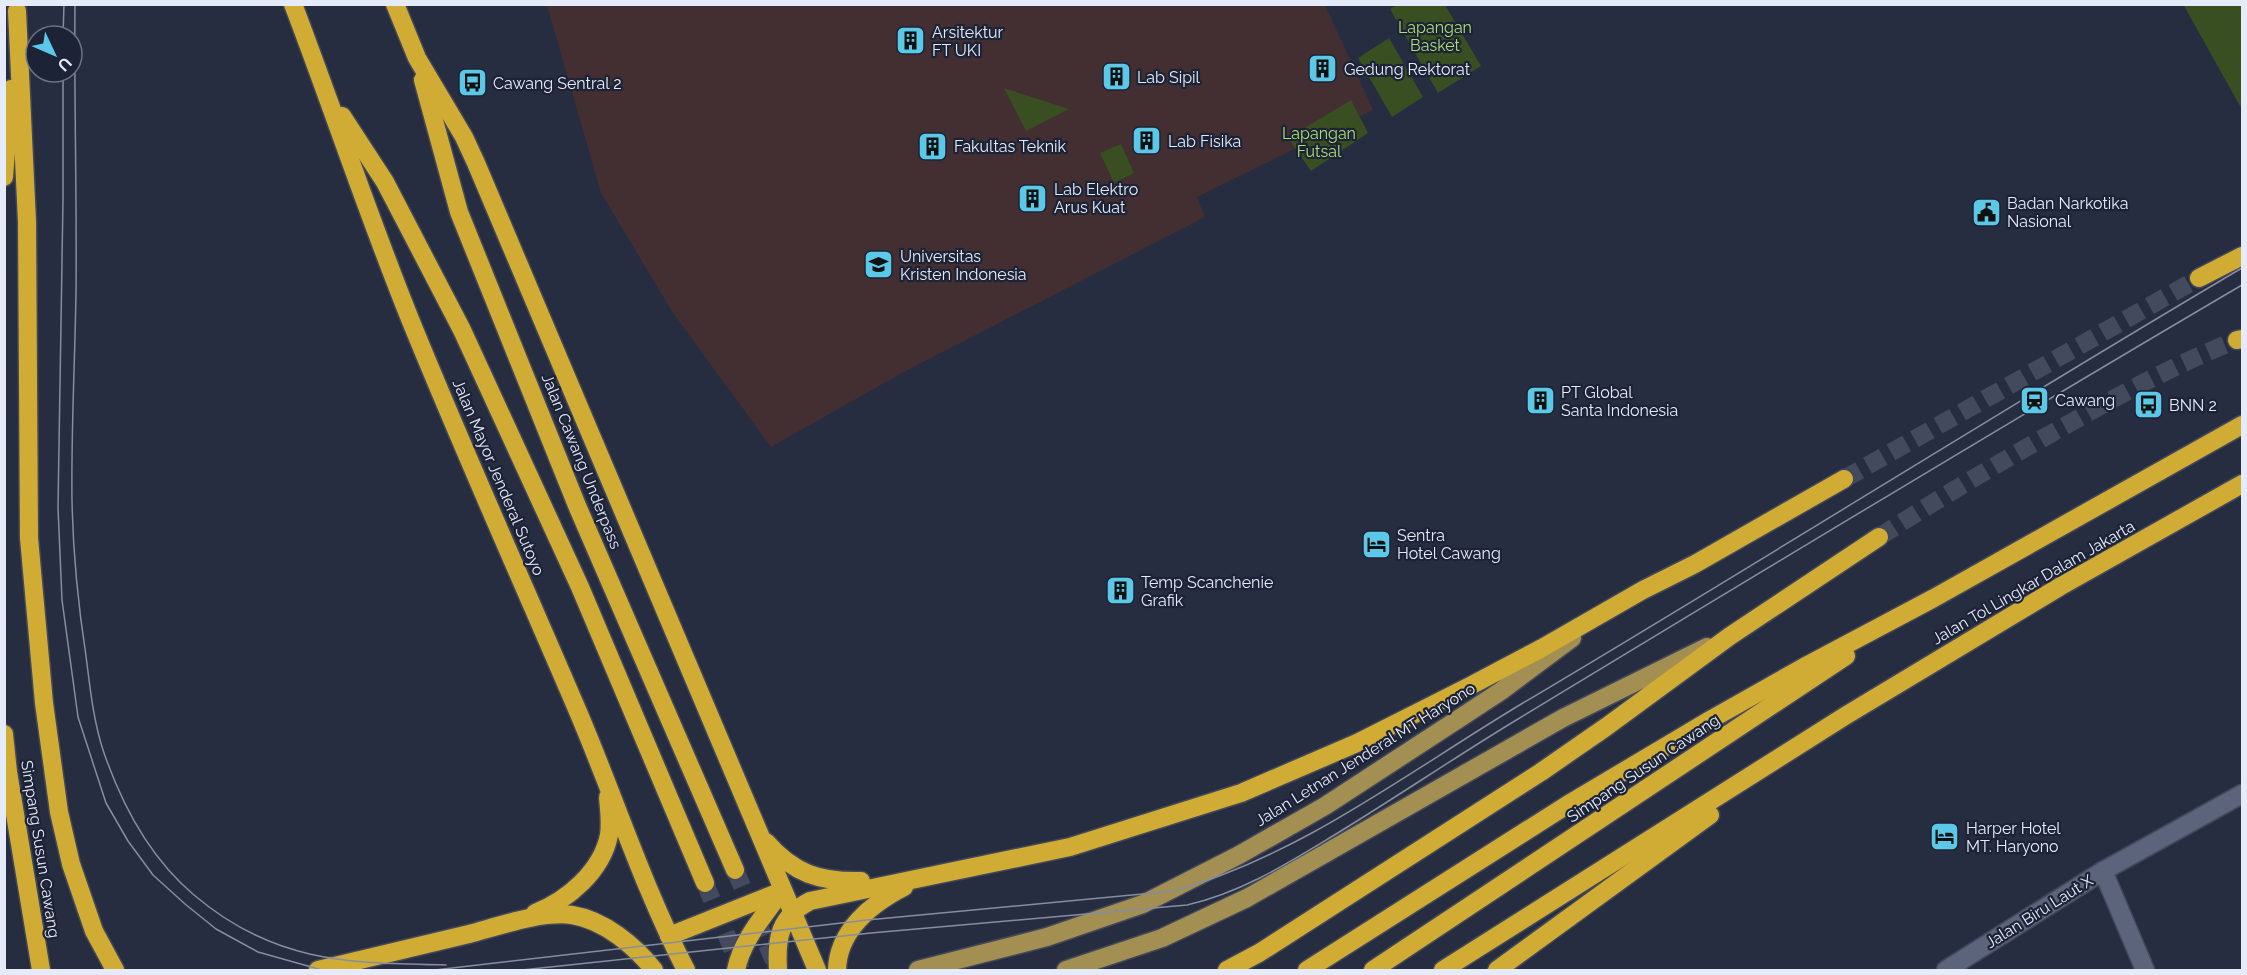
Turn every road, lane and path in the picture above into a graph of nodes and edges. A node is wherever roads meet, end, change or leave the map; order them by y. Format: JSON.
{"nodes":[{"id":1,"x":293,"y":4,"type":"edge"},
{"id":2,"x":396,"y":4,"type":"edge"},
{"id":3,"x":17,"y":8,"type":"edge"},
{"id":4,"x":417,"y":58,"type":"junction"},
{"id":5,"x":330,"y":101,"type":"junction"},
{"id":6,"x":4,"y":177,"type":"edge"},
{"id":7,"x":2242,"y":256,"type":"edge"},
{"id":8,"x":2199,"y":278,"type":"tunnel mouth"},
{"id":9,"x":2242,"y":425,"type":"edge"},
{"id":10,"x":1844,"y":479,"type":"tunnel mouth"},
{"id":11,"x":2242,"y":483,"type":"edge"},
{"id":12,"x":1879,"y":537,"type":"tunnel mouth"},
{"id":13,"x":1643,"y":590,"type":"junction"},
{"id":14,"x":1934,"y":598,"type":"junction"},
{"id":15,"x":1730,"y":636,"type":"junction"},
{"id":16,"x":1845,"y":717,"type":"junction"},
{"id":17,"x":4,"y":734,"type":"edge"},
{"id":18,"x":605,"y":776,"type":"junction"},
{"id":19,"x":2242,"y":794,"type":"edge"},
{"id":20,"x":759,"y":834,"type":"junction"},
{"id":21,"x":735,"y":870,"type":"tunnel mouth"},
{"id":22,"x":2103,"y":871,"type":"junction"},
{"id":23,"x":918,"y":879,"type":"junction"},
{"id":24,"x":705,"y":883,"type":"tunnel mouth"},
{"id":25,"x":782,"y":891,"type":"junction"},
{"id":26,"x":791,"y":913,"type":"junction"},
{"id":27,"x":511,"y":923,"type":"junction"},
{"id":28,"x":669,"y":936,"type":"junction"},
{"id":29,"x":686,"y":967,"type":"edge"},
{"id":30,"x":41,"y":970,"type":"edge"},
{"id":31,"x":115,"y":970,"type":"edge"},
{"id":32,"x":318,"y":970,"type":"edge"},
{"id":33,"x":654,"y":970,"type":"edge"},
{"id":34,"x":736,"y":970,"type":"edge"},
{"id":35,"x":778,"y":970,"type":"edge"},
{"id":36,"x":817,"y":970,"type":"edge"},
{"id":37,"x":837,"y":970,"type":"edge"},
{"id":38,"x":918,"y":970,"type":"edge"},
{"id":39,"x":1066,"y":970,"type":"edge"},
{"id":40,"x":1227,"y":970,"type":"edge"},
{"id":41,"x":1307,"y":970,"type":"edge"},
{"id":42,"x":1373,"y":970,"type":"edge"},
{"id":43,"x":1443,"y":970,"type":"edge"},
{"id":44,"x":1497,"y":970,"type":"edge"},
{"id":45,"x":1946,"y":970,"type":"edge"},
{"id":46,"x":2145,"y":970,"type":"edge"}],
"edges":[{"from":1,"to":5,"type":"highway","name":"Jalan Mayor Jenderal Sutoyo"},
{"from":2,"to":4,"type":"highway"},
{"from":3,"to":6,"type":"highway"},
{"from":3,"to":31,"type":"highway"},
{"from":4,"to":20,"type":"highway"},
{"from":4,"to":21,"type":"highway","name":"Jalan Cawang Underpass"},
{"from":5,"to":18,"type":"highway","name":"Jalan Mayor Jenderal Sutoyo"},
{"from":5,"to":24,"type":"highway"},
{"from":7,"to":8,"type":"highway"},
{"from":9,"to":14,"type":"highway","name":"Jalan Tol Lingkar Dalam Jakarta"},
{"from":10,"to":13,"type":"highway","name":"Jalan Letnan Jenderal MT Haryono"},
{"from":11,"to":16,"type":"highway","name":"Jalan Tol Lingkar Dalam Jakarta"},
{"from":12,"to":15,"type":"highway"},
{"from":13,"to":23,"type":"highway","name":"Jalan Letnan Jenderal MT Haryono"},
{"from":13,"to":38,"type":"main road","name":"Jalan Letnan Jenderal MT Haryono"},
{"from":14,"to":41,"type":"highway"},
{"from":14,"to":42,"type":"highway","name":"Simpang Susun Cawang"},
{"from":15,"to":39,"type":"main road"},
{"from":15,"to":40,"type":"highway"},
{"from":16,"to":43,"type":"highway"},
{"from":16,"to":44,"type":"highway"},
{"from":17,"to":30,"type":"highway","name":"Simpang Susun Cawang"},
{"from":18,"to":27,"type":"highway"},
{"from":18,"to":28,"type":"highway","name":"Jalan Mayor Jenderal Sutoyo"},
{"from":19,"to":22,"type":"street","name":"Jalan Biru Laut X"},
{"from":20,"to":23,"type":"highway"},
{"from":20,"to":25,"type":"highway"},
{"from":22,"to":45,"type":"street","name":"Jalan Biru Laut X"},
{"from":22,"to":46,"type":"street"},
{"from":23,"to":26,"type":"highway"},
{"from":23,"to":37,"type":"highway"},
{"from":25,"to":26,"type":"highway"},
{"from":25,"to":28,"type":"highway"},
{"from":25,"to":34,"type":"highway"},
{"from":26,"to":35,"type":"highway"},
{"from":26,"to":36,"type":"highway"},
{"from":27,"to":32,"type":"highway"},
{"from":27,"to":33,"type":"highway"},
{"from":28,"to":29,"type":"highway","name":"Jalan Mayor Jenderal Sutoyo"}]}
